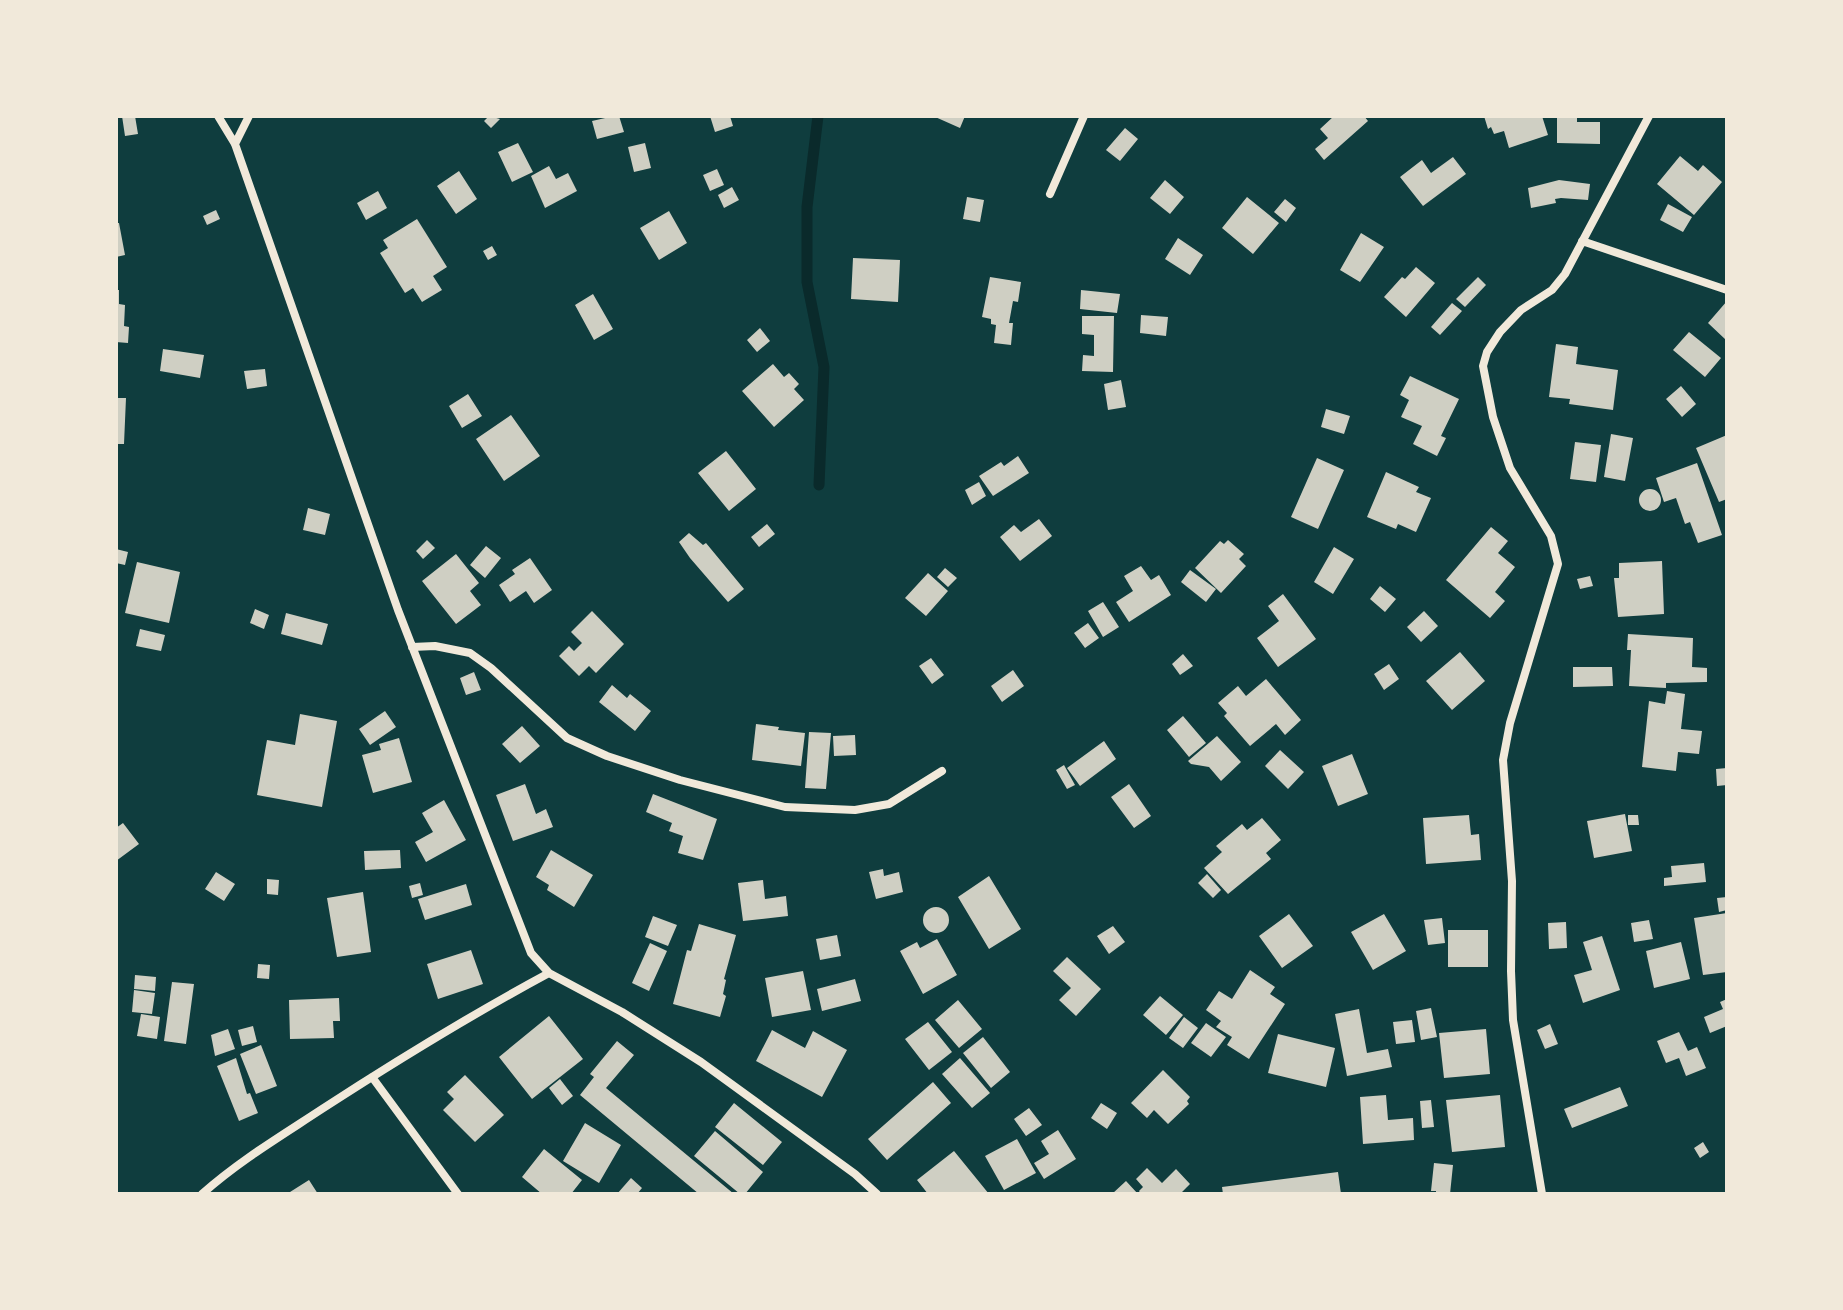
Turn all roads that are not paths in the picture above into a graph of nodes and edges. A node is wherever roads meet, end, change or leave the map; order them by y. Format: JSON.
{"nodes":[{"id":1,"x":218,"y":116,"type":"edge"},
{"id":2,"x":249,"y":116,"type":"edge"},
{"id":3,"x":1084,"y":116,"type":"edge"},
{"id":4,"x":1649,"y":116,"type":"edge"},
{"id":5,"x":235,"y":144,"type":"junction"},
{"id":6,"x":1050,"y":194,"type":"dead end"},
{"id":7,"x":1582,"y":241,"type":"junction"},
{"id":8,"x":1727,"y":290,"type":"edge"},
{"id":9,"x":412,"y":647,"type":"junction"},
{"id":10,"x":942,"y":771,"type":"dead end"},
{"id":11,"x":549,"y":973,"type":"junction"},
{"id":12,"x":372,"y":1077,"type":"junction"},
{"id":13,"x":202,"y":1194,"type":"edge"},
{"id":14,"x":458,"y":1194,"type":"edge"},
{"id":15,"x":877,"y":1194,"type":"edge"},
{"id":16,"x":1542,"y":1194,"type":"edge"}],
"edges":[{"from":1,"to":5,"type":"street"},
{"from":2,"to":5,"type":"street"},
{"from":3,"to":6,"type":"street"},
{"from":4,"to":7,"type":"street"},
{"from":5,"to":9,"type":"street"},
{"from":7,"to":8,"type":"street"},
{"from":7,"to":16,"type":"street"},
{"from":9,"to":10,"type":"street"},
{"from":9,"to":11,"type":"street"},
{"from":11,"to":12,"type":"street"},
{"from":11,"to":15,"type":"street"},
{"from":12,"to":13,"type":"street"},
{"from":12,"to":14,"type":"street"}]}
